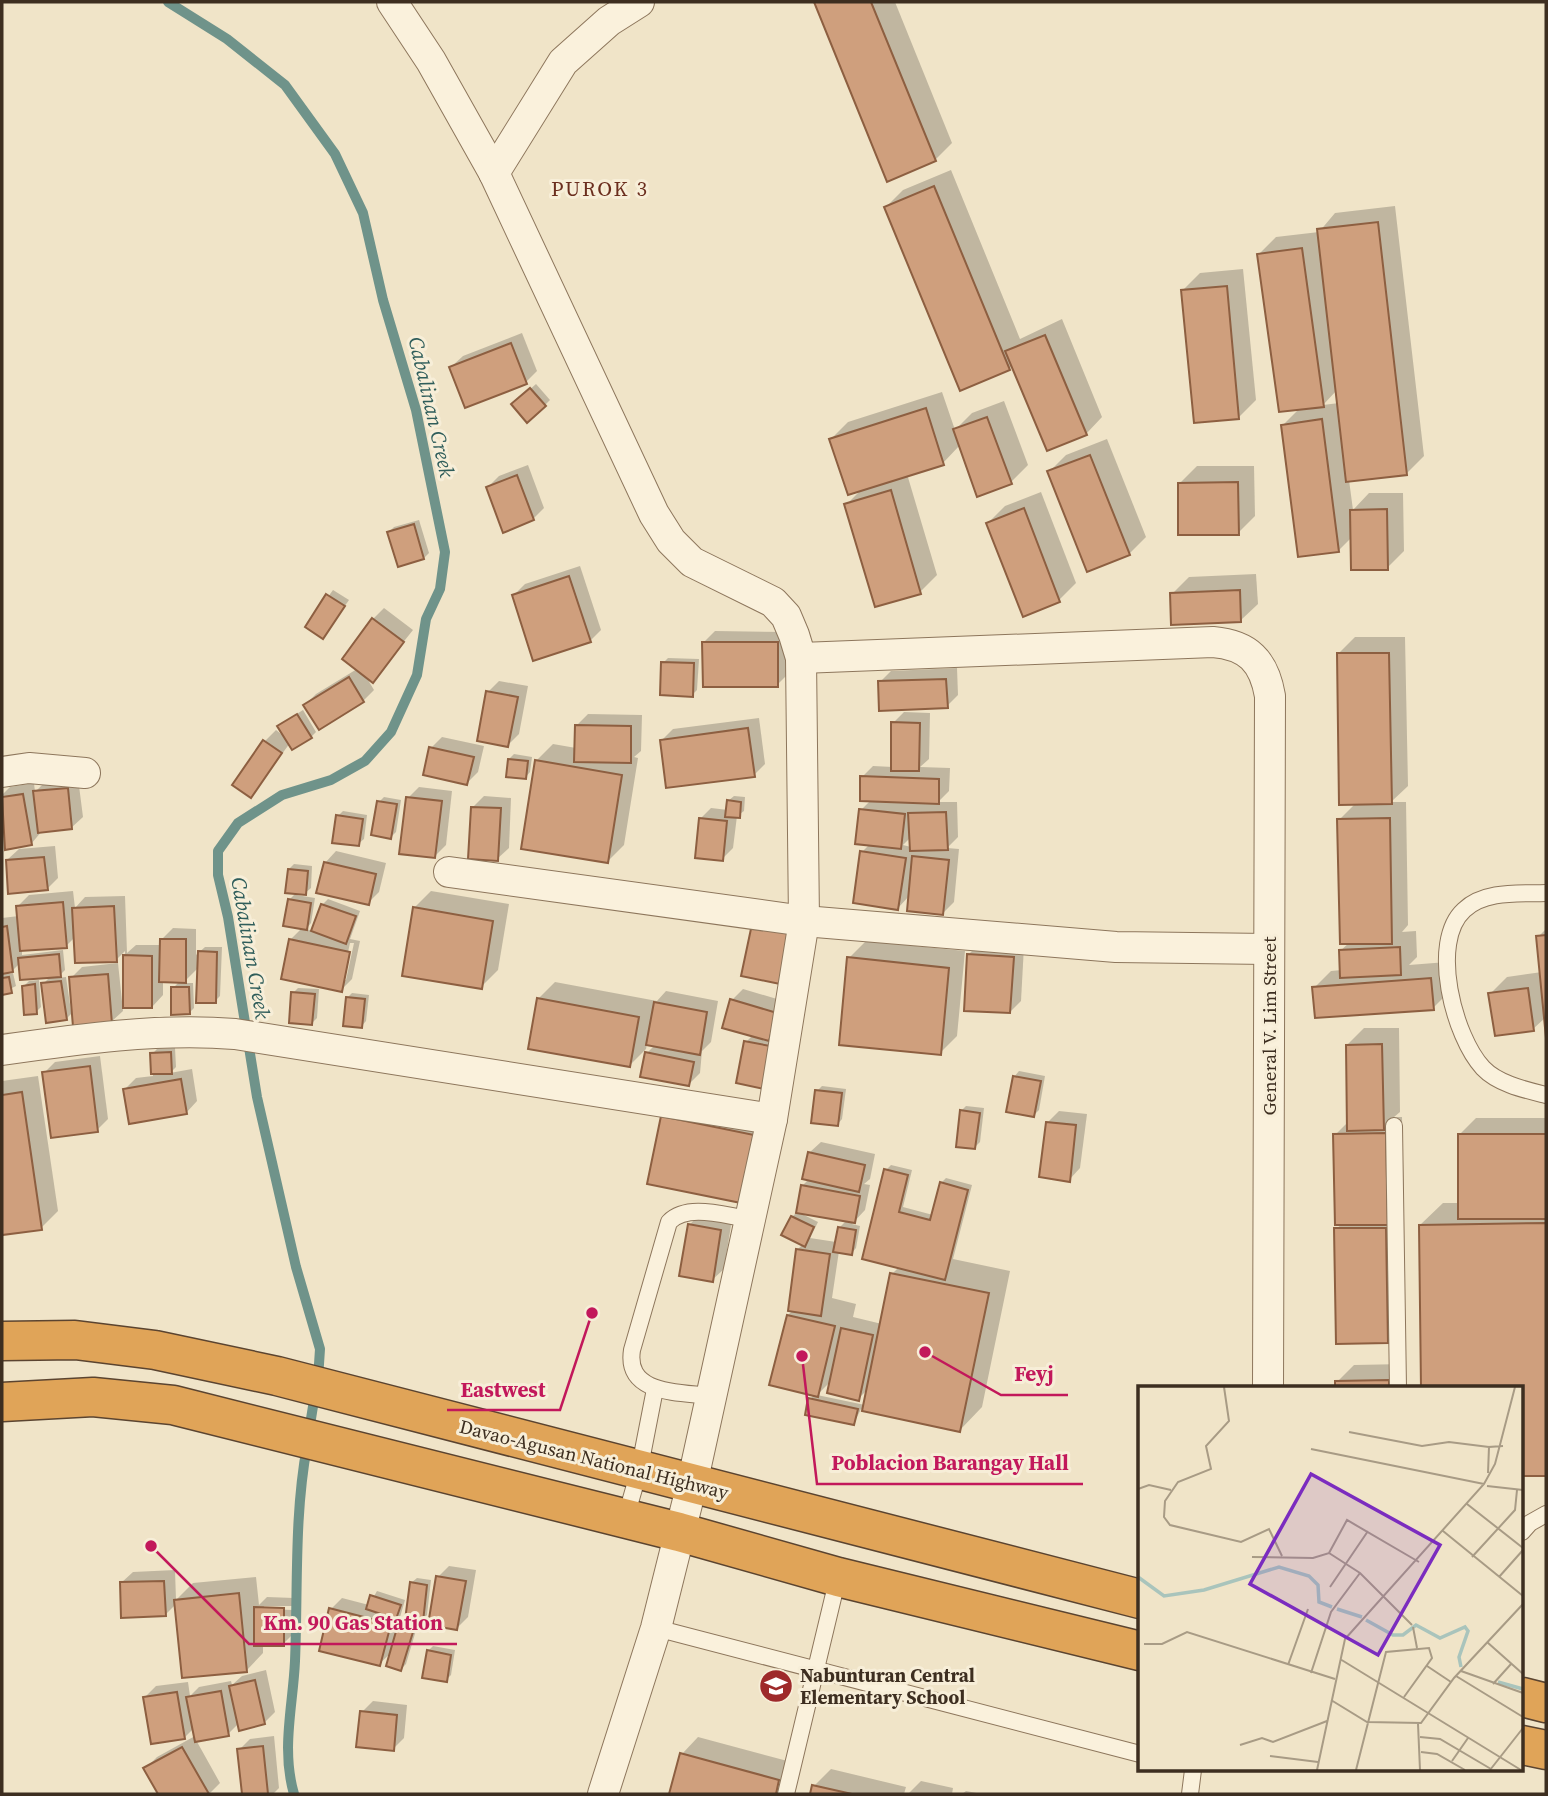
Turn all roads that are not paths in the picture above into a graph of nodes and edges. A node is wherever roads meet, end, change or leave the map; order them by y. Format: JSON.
{"nodes":[{"id":1,"x":392,"y":2,"type":"edge"},
{"id":2,"x":639,"y":2,"type":"edge"},
{"id":3,"x":494,"y":173,"type":"junction"},
{"id":4,"x":801,"y":658,"type":"junction"},
{"id":5,"x":2,"y":772,"type":"edge"},
{"id":6,"x":85,"y":772,"type":"dead end"},
{"id":7,"x":449,"y":872,"type":"dead end"},
{"id":8,"x":1546,"y":893,"type":"edge"},
{"id":9,"x":804,"y":921,"type":"junction"},
{"id":10,"x":1268,"y":949,"type":"junction"},
{"id":11,"x":2,"y":1050,"type":"edge"},
{"id":12,"x":1546,"y":1095,"type":"edge"},
{"id":13,"x":772,"y":1119,"type":"junction"},
{"id":14,"x":1394,"y":1126,"type":"dead end"},
{"id":15,"x":749,"y":1219,"type":"junction"},
{"id":16,"x":2,"y":1341,"type":"edge"},
{"id":17,"x":1268,"y":1386,"type":"edge"},
{"id":18,"x":1398,"y":1386,"type":"edge"},
{"id":19,"x":655,"y":1389,"type":"junction"},
{"id":20,"x":710,"y":1396,"type":"junction"},
{"id":21,"x":2,"y":1402,"type":"edge"},
{"id":22,"x":639,"y":1471,"type":"junction"},
{"id":23,"x":692,"y":1484,"type":"junction"},
{"id":24,"x":1546,"y":1514,"type":"edge"},
{"id":25,"x":625,"y":1521,"type":"junction"},
{"id":26,"x":1525,"y":1525,"type":"edge"},
{"id":27,"x":679,"y":1532,"type":"junction"},
{"id":28,"x":838,"y":1577,"type":"junction"},
{"id":29,"x":1138,"y":1597,"type":"edge"},
{"id":30,"x":656,"y":1628,"type":"junction"},
{"id":31,"x":1138,"y":1651,"type":"edge"},
{"id":32,"x":816,"y":1668,"type":"junction"},
{"id":33,"x":1524,"y":1697,"type":"edge"},
{"id":34,"x":1546,"y":1703,"type":"edge"},
{"id":35,"x":1524,"y":1745,"type":"edge"},
{"id":36,"x":1546,"y":1750,"type":"edge"},
{"id":37,"x":1138,"y":1753,"type":"edge"},
{"id":38,"x":1193,"y":1772,"type":"edge"},
{"id":39,"x":603,"y":1794,"type":"edge"},
{"id":40,"x":786,"y":1794,"type":"edge"},
{"id":41,"x":1190,"y":1794,"type":"edge"}],
"edges":[{"from":1,"to":3,"type":"street"},
{"from":2,"to":3,"type":"street"},
{"from":3,"to":4,"type":"street"},
{"from":4,"to":9,"type":"street"},
{"from":4,"to":10,"type":"street","name":"General V. Lim Street"},
{"from":5,"to":6,"type":"street"},
{"from":7,"to":9,"type":"street"},
{"from":8,"to":12,"type":"lane"},
{"from":9,"to":10,"type":"street"},
{"from":9,"to":13,"type":"street"},
{"from":10,"to":17,"type":"street","name":"General V. Lim Street"},
{"from":11,"to":13,"type":"street"},
{"from":13,"to":15,"type":"street"},
{"from":14,"to":18,"type":"lane"},
{"from":15,"to":19,"type":"lane"},
{"from":15,"to":20,"type":"street"},
{"from":16,"to":22,"type":"highway","name":"Davao-Agusan National Highway"},
{"from":19,"to":20,"type":"lane"},
{"from":19,"to":22,"type":"lane"},
{"from":20,"to":23,"type":"street"},
{"from":21,"to":25,"type":"highway"},
{"from":22,"to":23,"type":"highway","name":"Davao-Agusan National Highway"},
{"from":22,"to":25,"type":"lane"},
{"from":23,"to":27,"type":"street"},
{"from":23,"to":29,"type":"highway","name":"Davao-Agusan National Highway"},
{"from":24,"to":26,"type":"lane"},
{"from":25,"to":27,"type":"highway"},
{"from":27,"to":28,"type":"highway"},
{"from":27,"to":30,"type":"street"},
{"from":28,"to":31,"type":"highway"},
{"from":28,"to":32,"type":"lane"},
{"from":30,"to":32,"type":"lane"},
{"from":30,"to":39,"type":"street"},
{"from":32,"to":37,"type":"lane"},
{"from":32,"to":40,"type":"lane"},
{"from":33,"to":34,"type":"highway"},
{"from":35,"to":36,"type":"highway"},
{"from":38,"to":41,"type":"lane"}]}
